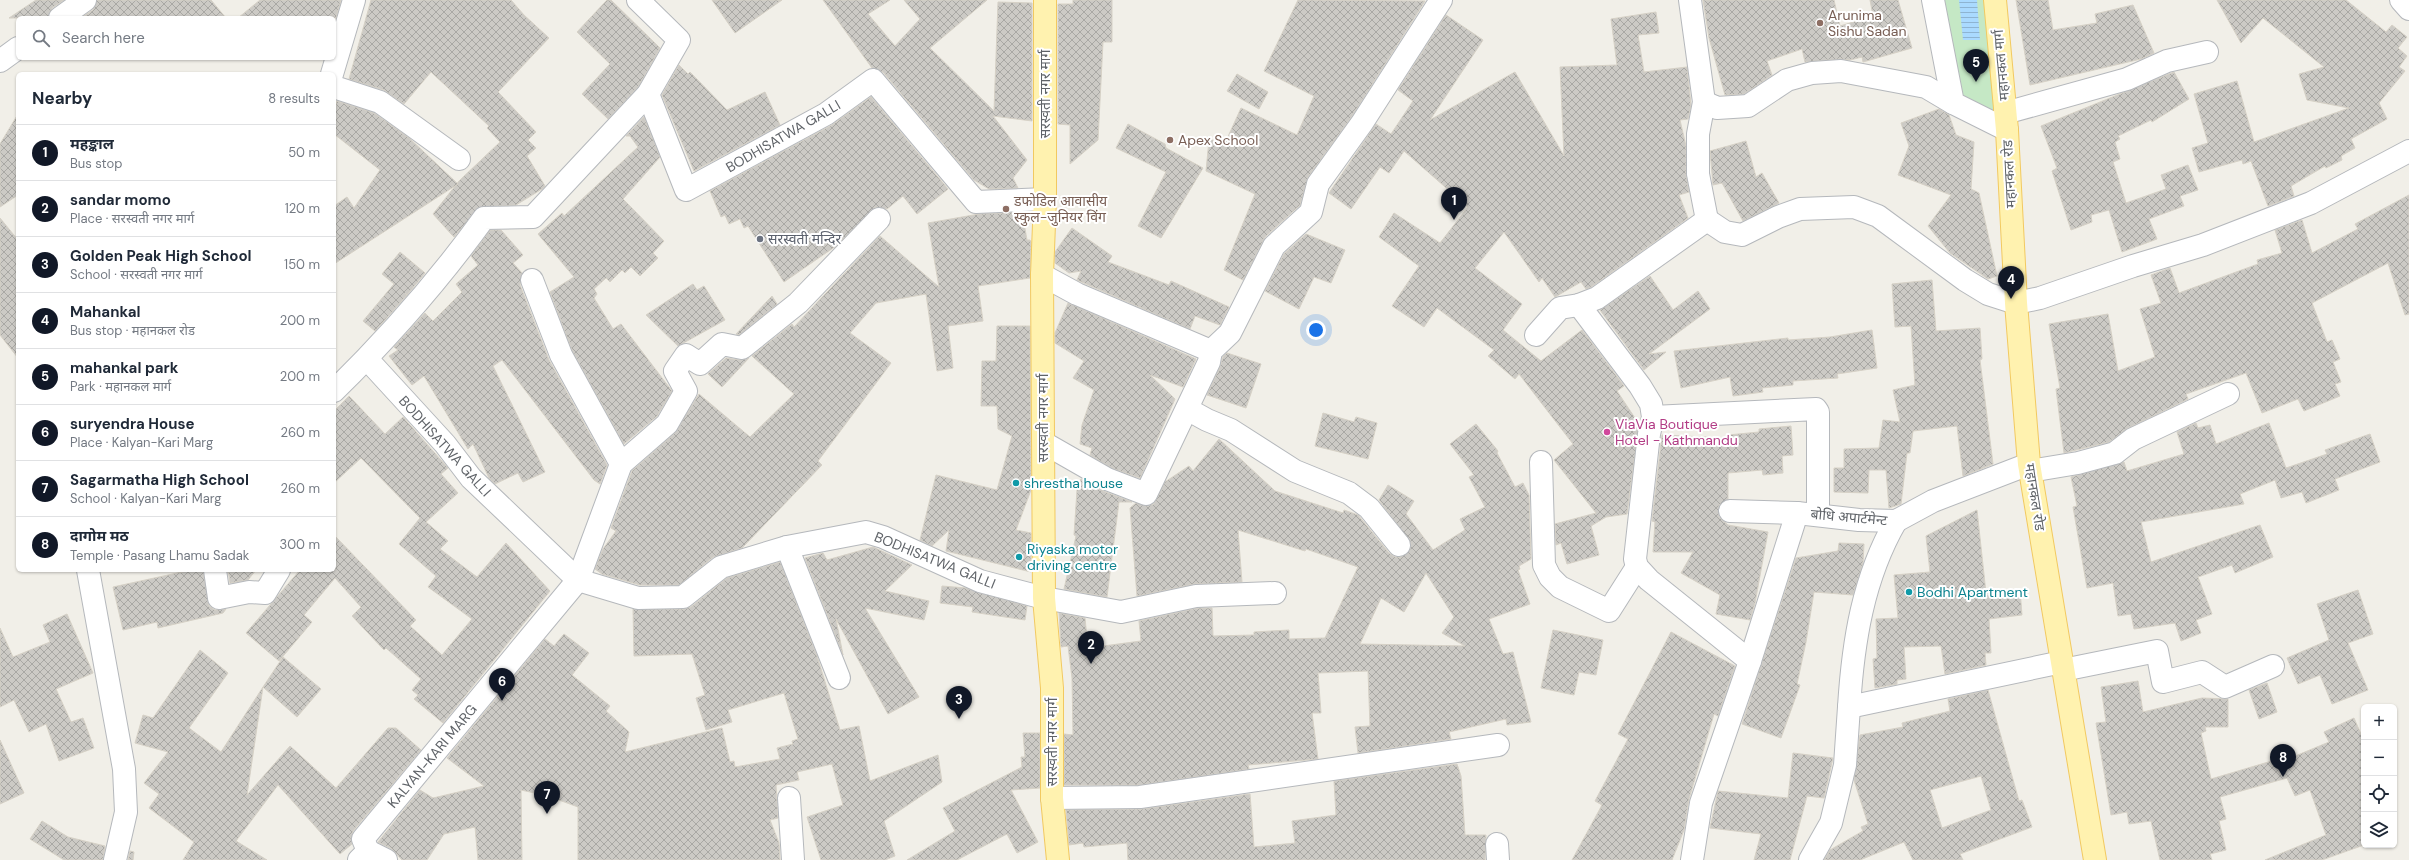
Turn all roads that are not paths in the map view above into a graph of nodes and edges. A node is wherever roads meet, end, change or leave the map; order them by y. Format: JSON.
{"nodes":[{"id":1,"x":85,"y":0,"type":"edge"},
{"id":2,"x":354,"y":0,"type":"edge"},
{"id":3,"x":638,"y":0,"type":"edge"},
{"id":4,"x":1045,"y":0,"type":"edge"},
{"id":5,"x":1441,"y":0,"type":"edge"},
{"id":6,"x":1690,"y":0,"type":"edge"},
{"id":7,"x":1933,"y":0,"type":"edge"},
{"id":8,"x":1995,"y":0,"type":"edge"},
{"id":9,"x":2401,"y":0,"type":"edge"},
{"id":10,"x":2409,"y":9,"type":"edge"},
{"id":11,"x":63,"y":16,"type":"edge"},
{"id":12,"x":16,"y":49,"type":"edge"},
{"id":13,"x":2207,"y":52,"type":"dead end"},
{"id":14,"x":0,"y":61,"type":"edge"},
{"id":15,"x":333,"y":72,"type":"edge"},
{"id":16,"x":336,"y":88,"type":"edge"},
{"id":17,"x":648,"y":94,"type":"junction"},
{"id":18,"x":1704,"y":102,"type":"junction"},
{"id":19,"x":1953,"y":103,"type":"junction"},
{"id":20,"x":2006,"y":122,"type":"junction"},
{"id":21,"x":2409,"y":151,"type":"edge"},
{"id":22,"x":459,"y":159,"type":"dead end"},
{"id":23,"x":1045,"y":198,"type":"junction"},
{"id":24,"x":879,"y":219,"type":"dead end"},
{"id":25,"x":1707,"y":220,"type":"junction"},
{"id":26,"x":1042,"y":275,"type":"junction"},
{"id":27,"x":532,"y":280,"type":"dead end"},
{"id":28,"x":2016,"y":302,"type":"junction"},
{"id":29,"x":1579,"y":305,"type":"junction"},
{"id":30,"x":1536,"y":335,"type":"dead end"},
{"id":31,"x":1211,"y":352,"type":"junction"},
{"id":32,"x":367,"y":359,"type":"junction"},
{"id":33,"x":336,"y":389,"type":"edge"},
{"id":34,"x":2228,"y":394,"type":"dead end"},
{"id":35,"x":1187,"y":409,"type":"junction"},
{"id":36,"x":1653,"y":417,"type":"junction"},
{"id":37,"x":1044,"y":443,"type":"junction"},
{"id":38,"x":1541,"y":462,"type":"dead end"},
{"id":39,"x":621,"y":464,"type":"junction"},
{"id":40,"x":2030,"y":468,"type":"junction"},
{"id":41,"x":1730,"y":511,"type":"dead end"},
{"id":42,"x":1807,"y":513,"type":"junction"},
{"id":43,"x":1896,"y":520,"type":"junction"},
{"id":44,"x":1399,"y":545,"type":"dead end"},
{"id":45,"x":787,"y":547,"type":"junction"},
{"id":46,"x":1636,"y":567,"type":"junction"},
{"id":47,"x":88,"y":572,"type":"edge"},
{"id":48,"x":215,"y":572,"type":"edge"},
{"id":49,"x":278,"y":572,"type":"edge"},
{"id":50,"x":578,"y":580,"type":"junction"},
{"id":51,"x":1275,"y":593,"type":"dead end"},
{"id":52,"x":1044,"y":598,"type":"junction"},
{"id":53,"x":1750,"y":661,"type":"junction"},
{"id":54,"x":2063,"y":666,"type":"junction"},
{"id":55,"x":2273,"y":666,"type":"dead end"},
{"id":56,"x":839,"y":678,"type":"dead end"},
{"id":57,"x":1850,"y":707,"type":"junction"},
{"id":58,"x":1498,"y":745,"type":"dead end"},
{"id":59,"x":789,"y":798,"type":"dead end"},
{"id":60,"x":1052,"y":798,"type":"junction"},
{"id":61,"x":371,"y":857,"type":"edge"},
{"id":62,"x":115,"y":860,"type":"edge"},
{"id":63,"x":793,"y":860,"type":"edge"},
{"id":64,"x":1058,"y":860,"type":"edge"},
{"id":65,"x":1692,"y":860,"type":"edge"},
{"id":66,"x":1810,"y":860,"type":"edge"},
{"id":67,"x":2095,"y":860,"type":"edge"}],
"edges":[{"from":1,"to":11,"type":"street"},
{"from":2,"to":15,"type":"street"},
{"from":3,"to":17,"type":"street"},
{"from":4,"to":23,"type":"main road","name":"सरस्वती नगर मार्ग"},
{"from":5,"to":31,"type":"street"},
{"from":6,"to":18,"type":"street"},
{"from":7,"to":19,"type":"street"},
{"from":8,"to":20,"type":"main road","name":"महानकल मार्ग"},
{"from":9,"to":10,"type":"street"},
{"from":12,"to":14,"type":"street"},
{"from":13,"to":20,"type":"street"},
{"from":16,"to":22,"type":"street"},
{"from":17,"to":23,"type":"street","name":"BODHISATWA GALLI"},
{"from":17,"to":32,"type":"street"},
{"from":18,"to":19,"type":"street"},
{"from":18,"to":25,"type":"street"},
{"from":19,"to":20,"type":"street"},
{"from":20,"to":28,"type":"main road","name":"महानकल रोड"},
{"from":21,"to":28,"type":"street"},
{"from":23,"to":26,"type":"main road","name":"सरस्वती नगर मार्ग"},
{"from":24,"to":39,"type":"street"},
{"from":25,"to":28,"type":"street"},
{"from":25,"to":29,"type":"street"},
{"from":26,"to":31,"type":"street"},
{"from":26,"to":37,"type":"main road","name":"सरस्वती नगर मार्ग"},
{"from":27,"to":39,"type":"street"},
{"from":28,"to":40,"type":"main road","name":"महानकल रोड"},
{"from":29,"to":30,"type":"street"},
{"from":29,"to":36,"type":"street"},
{"from":31,"to":35,"type":"street"},
{"from":32,"to":33,"type":"street"},
{"from":32,"to":50,"type":"street","name":"BODHISATWA GALLI"},
{"from":34,"to":40,"type":"street","name":"बोधि अपार्टमेन्ट"},
{"from":35,"to":37,"type":"street"},
{"from":35,"to":44,"type":"street"},
{"from":36,"to":42,"type":"street"},
{"from":36,"to":46,"type":"street"},
{"from":37,"to":52,"type":"main road","name":"सरस्वती नगर मार्ग"},
{"from":38,"to":46,"type":"street"},
{"from":39,"to":50,"type":"street"},
{"from":40,"to":43,"type":"street","name":"बोधि अपार्टमेन्ट"},
{"from":40,"to":54,"type":"main road","name":"महानकल रोड"},
{"from":41,"to":42,"type":"street","name":"बोधि अपार्टमेन्ट"},
{"from":42,"to":43,"type":"street","name":"बोधि अपार्टमेन्ट"},
{"from":42,"to":53,"type":"street"},
{"from":43,"to":57,"type":"street"},
{"from":45,"to":50,"type":"street","name":"BODHISATWA GALLI"},
{"from":45,"to":52,"type":"street","name":"BODHISATWA GALLI"},
{"from":45,"to":56,"type":"street"},
{"from":46,"to":53,"type":"street"},
{"from":47,"to":62,"type":"street"},
{"from":48,"to":49,"type":"street"},
{"from":50,"to":61,"type":"street","name":"KALYAN-KARI MARG"},
{"from":51,"to":52,"type":"street","name":"BODHISATWA GALLI"},
{"from":52,"to":60,"type":"main road","name":"सरस्वती नगर मार्ग"},
{"from":53,"to":65,"type":"street"},
{"from":54,"to":55,"type":"street"},
{"from":54,"to":57,"type":"street"},
{"from":54,"to":67,"type":"main road","name":"महानकल रोड"},
{"from":57,"to":66,"type":"street"},
{"from":58,"to":60,"type":"street"},
{"from":59,"to":63,"type":"street"},
{"from":60,"to":64,"type":"main road","name":"सरस्वती नगर मार्ग"}]}
